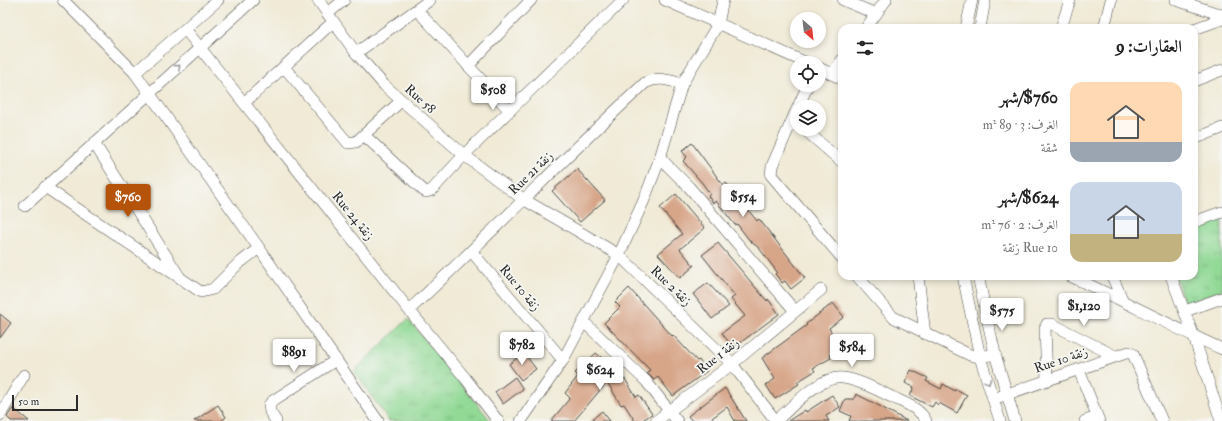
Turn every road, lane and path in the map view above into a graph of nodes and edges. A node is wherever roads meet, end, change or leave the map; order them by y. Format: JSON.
{"nodes":[{"id":1,"x":63,"y":0,"type":"edge"},
{"id":2,"x":218,"y":0,"type":"edge"},
{"id":3,"x":253,"y":0,"type":"edge"},
{"id":4,"x":318,"y":0,"type":"edge"},
{"id":5,"x":344,"y":0,"type":"edge"},
{"id":6,"x":430,"y":0,"type":"edge"},
{"id":7,"x":531,"y":0,"type":"edge"},
{"id":8,"x":623,"y":0,"type":"edge"},
{"id":9,"x":665,"y":0,"type":"edge"},
{"id":10,"x":722,"y":0,"type":"edge"},
{"id":11,"x":843,"y":0,"type":"edge"},
{"id":12,"x":886,"y":0,"type":"edge"},
{"id":13,"x":972,"y":0,"type":"edge"},
{"id":14,"x":985,"y":0,"type":"edge"},
{"id":15,"x":1070,"y":0,"type":"edge"},
{"id":16,"x":1111,"y":0,"type":"edge"},
{"id":17,"x":1176,"y":0,"type":"edge"},
{"id":18,"x":417,"y":10,"type":"junction"},
{"id":19,"x":876,"y":14,"type":"junction"},
{"id":20,"x":1222,"y":15,"type":"edge"},
{"id":21,"x":330,"y":18,"type":"junction"},
{"id":22,"x":1222,"y":19,"type":"edge"},
{"id":23,"x":718,"y":24,"type":"junction"},
{"id":24,"x":869,"y":24,"type":"edge"},
{"id":25,"x":967,"y":24,"type":"edge"},
{"id":26,"x":981,"y":24,"type":"edge"},
{"id":27,"x":1062,"y":24,"type":"edge"},
{"id":28,"x":1105,"y":24,"type":"edge"},
{"id":29,"x":1198,"y":28,"type":"edge"},
{"id":30,"x":184,"y":29,"type":"junction"},
{"id":31,"x":200,"y":48,"type":"junction"},
{"id":32,"x":356,"y":53,"type":"junction"},
{"id":33,"x":790,"y":56,"type":"edge"},
{"id":34,"x":284,"y":66,"type":"junction"},
{"id":35,"x":468,"y":66,"type":"junction"},
{"id":36,"x":1222,"y":70,"type":"edge"},
{"id":37,"x":826,"y":71,"type":"edge"},
{"id":38,"x":135,"y":73,"type":"junction"},
{"id":39,"x":837,"y":76,"type":"edge"},
{"id":40,"x":1198,"y":79,"type":"edge"},
{"id":41,"x":682,"y":84,"type":"junction"},
{"id":42,"x":149,"y":93,"type":"junction"},
{"id":43,"x":401,"y":101,"type":"junction"},
{"id":44,"x":244,"y":103,"type":"junction"},
{"id":45,"x":510,"y":111,"type":"junction"},
{"id":46,"x":790,"y":128,"type":"edge"},
{"id":47,"x":1222,"y":128,"type":"edge"},
{"id":48,"x":364,"y":135,"type":"junction"},
{"id":49,"x":812,"y":136,"type":"edge"},
{"id":50,"x":1198,"y":137,"type":"edge"},
{"id":51,"x":94,"y":143,"type":"junction"},
{"id":52,"x":464,"y":155,"type":"junction"},
{"id":53,"x":660,"y":158,"type":"junction"},
{"id":54,"x":838,"y":159,"type":"edge"},
{"id":55,"x":45,"y":187,"type":"junction"},
{"id":56,"x":523,"y":199,"type":"junction"},
{"id":57,"x":25,"y":206,"type":"dead end"},
{"id":58,"x":1222,"y":212,"type":"edge"},
{"id":59,"x":1198,"y":221,"type":"edge"},
{"id":60,"x":259,"y":248,"type":"junction"},
{"id":61,"x":472,"y":252,"type":"junction"},
{"id":62,"x":838,"y":253,"type":"edge"},
{"id":63,"x":619,"y":255,"type":"junction"},
{"id":64,"x":861,"y":280,"type":"edge"},
{"id":65,"x":918,"y":280,"type":"edge"},
{"id":66,"x":964,"y":280,"type":"edge"},
{"id":67,"x":979,"y":280,"type":"edge"},
{"id":68,"x":1079,"y":280,"type":"edge"},
{"id":69,"x":1114,"y":280,"type":"edge"},
{"id":70,"x":1172,"y":280,"type":"edge"},
{"id":71,"x":182,"y":281,"type":"junction"},
{"id":72,"x":821,"y":290,"type":"dead end"},
{"id":73,"x":1222,"y":298,"type":"edge"},
{"id":74,"x":1122,"y":299,"type":"junction"},
{"id":75,"x":409,"y":310,"type":"junction"},
{"id":76,"x":795,"y":311,"type":"junction"},
{"id":77,"x":1184,"y":311,"type":"junction"},
{"id":78,"x":584,"y":322,"type":"junction"},
{"id":79,"x":925,"y":334,"type":"junction"},
{"id":80,"x":1194,"y":337,"type":"junction"},
{"id":81,"x":1222,"y":349,"type":"edge"},
{"id":82,"x":995,"y":354,"type":"junction"},
{"id":83,"x":1115,"y":356,"type":"junction"},
{"id":84,"x":980,"y":357,"type":"junction"},
{"id":85,"x":336,"y":360,"type":"junction"},
{"id":86,"x":563,"y":360,"type":"junction"},
{"id":87,"x":732,"y":364,"type":"junction"},
{"id":88,"x":1079,"y":370,"type":"junction"},
{"id":89,"x":24,"y":375,"type":"dead end"},
{"id":90,"x":1047,"y":380,"type":"junction"},
{"id":91,"x":1008,"y":394,"type":"junction"},
{"id":92,"x":994,"y":399,"type":"junction"},
{"id":93,"x":670,"y":411,"type":"junction"},
{"id":94,"x":0,"y":415,"type":"edge"},
{"id":95,"x":1220,"y":417,"type":"edge"},
{"id":96,"x":372,"y":419,"type":"edge"},
{"id":97,"x":1098,"y":419,"type":"edge"},
{"id":98,"x":276,"y":421,"type":"edge"},
{"id":99,"x":498,"y":421,"type":"edge"},
{"id":100,"x":521,"y":421,"type":"edge"},
{"id":101,"x":656,"y":421,"type":"edge"},
{"id":102,"x":677,"y":421,"type":"edge"},
{"id":103,"x":776,"y":421,"type":"edge"},
{"id":104,"x":926,"y":421,"type":"edge"},
{"id":105,"x":1000,"y":421,"type":"edge"},
{"id":106,"x":1015,"y":421,"type":"edge"},
{"id":107,"x":1085,"y":421,"type":"edge"},
{"id":108,"x":1162,"y":421,"type":"edge"},
{"id":109,"x":1210,"y":421,"type":"edge"}],
"edges":[{"from":1,"to":38,"type":"street"},
{"from":2,"to":30,"type":"street"},
{"from":3,"to":31,"type":"street"},
{"from":4,"to":21,"type":"street","name":"Rue 58"},
{"from":5,"to":21,"type":"street"},
{"from":6,"to":18,"type":"street"},
{"from":7,"to":35,"type":"street"},
{"from":8,"to":45,"type":"street"},
{"from":9,"to":23,"type":"street"},
{"from":10,"to":23,"type":"street"},
{"from":11,"to":19,"type":"street"},
{"from":12,"to":19,"type":"street"},
{"from":13,"to":25,"type":"street"},
{"from":14,"to":26,"type":"street"},
{"from":15,"to":27,"type":"street"},
{"from":16,"to":28,"type":"street"},
{"from":17,"to":20,"type":"street"},
{"from":18,"to":32,"type":"street"},
{"from":18,"to":35,"type":"street"},
{"from":19,"to":24,"type":"street"},
{"from":21,"to":32,"type":"street","name":"Rue 58"},
{"from":21,"to":34,"type":"street"},
{"from":22,"to":29,"type":"street"},
{"from":23,"to":33,"type":"street"},
{"from":23,"to":41,"type":"street"},
{"from":30,"to":31,"type":"street","name":"Rue 24 زنقة"},
{"from":30,"to":38,"type":"street"},
{"from":42,"to":31,"type":"street","one_way":true},
{"from":31,"to":44,"type":"street","name":"Rue 24 زنقة"},
{"from":32,"to":43,"type":"street","name":"Rue 58"},
{"from":34,"to":44,"type":"street"},
{"from":34,"to":48,"type":"street"},
{"from":35,"to":45,"type":"street"},
{"from":36,"to":40,"type":"street"},
{"from":37,"to":39,"type":"street"},
{"from":38,"to":42,"type":"street"},
{"from":41,"to":53,"type":"street"},
{"from":41,"to":56,"type":"street","name":"Rue 21 زنقة"},
{"from":42,"to":51,"type":"street"},
{"from":42,"to":60,"type":"street"},
{"from":43,"to":48,"type":"street"},
{"from":43,"to":52,"type":"street","name":"Rue 58"},
{"from":44,"to":75,"type":"street","name":"Rue 24 زنقة"},
{"from":45,"to":52,"type":"street"},
{"from":46,"to":62,"type":"street"},
{"from":47,"to":50,"type":"street"},
{"from":48,"to":52,"type":"street"},
{"from":49,"to":54,"type":"street"},
{"from":51,"to":55,"type":"street"},
{"from":51,"to":71,"type":"street"},
{"from":52,"to":56,"type":"street","name":"Rue 58"},
{"from":53,"to":63,"type":"street"},
{"from":53,"to":76,"type":"street"},
{"from":55,"to":57,"type":"street"},
{"from":55,"to":71,"type":"street"},
{"from":56,"to":61,"type":"street","name":"Rue 21 زنقة"},
{"from":56,"to":63,"type":"street","name":"Rue 2 زنقة"},
{"from":58,"to":59,"type":"street"},
{"from":60,"to":71,"type":"street"},
{"from":60,"to":85,"type":"street"},
{"from":61,"to":75,"type":"street","name":"Rue 21 زنقة"},
{"from":61,"to":86,"type":"street","name":"Rue 10 زنقة"},
{"from":63,"to":78,"type":"street"},
{"from":63,"to":87,"type":"street","name":"Rue 2 زنقة"},
{"from":64,"to":79,"type":"street"},
{"from":65,"to":79,"type":"street"},
{"from":66,"to":84,"type":"street"},
{"from":67,"to":82,"type":"street"},
{"from":68,"to":74,"type":"street"},
{"from":69,"to":74,"type":"street"},
{"from":70,"to":77,"type":"street"},
{"from":72,"to":76,"type":"street","name":"Rue 1 زنقة"},
{"from":73,"to":77,"type":"street"},
{"from":74,"to":80,"type":"street"},
{"from":75,"to":99,"type":"street","name":"Rue 24 زنقة"},
{"from":76,"to":87,"type":"street","name":"Rue 1 زنقة"},
{"from":77,"to":80,"type":"street"},
{"from":78,"to":86,"type":"street"},
{"from":78,"to":93,"type":"street"},
{"from":79,"to":84,"type":"street"},
{"from":80,"to":81,"type":"street"},
{"from":80,"to":95,"type":"street"},
{"from":82,"to":84,"type":"street"},
{"from":82,"to":91,"type":"street"},
{"from":83,"to":88,"type":"street","name":"Rue 10 زنقة"},
{"from":83,"to":90,"type":"street"},
{"from":83,"to":108,"type":"street","name":"Rue 10 زنقة"},
{"from":84,"to":92,"type":"street","one_way":true},
{"from":85,"to":96,"type":"street"},
{"from":85,"to":98,"type":"street"},
{"from":86,"to":100,"type":"street"},
{"from":87,"to":93,"type":"street","name":"Rue 1 زنقة"},
{"from":87,"to":103,"type":"street","name":"Rue 2 زنقة"},
{"from":88,"to":90,"type":"street","name":"Rue 10 زنقة"},
{"from":88,"to":97,"type":"street"},
{"from":89,"to":94,"type":"street"},
{"from":90,"to":91,"type":"street","name":"Rue 10 زنقة"},
{"from":91,"to":92,"type":"street","name":"Rue 10 زنقة"},
{"from":91,"to":106,"type":"street"},
{"from":92,"to":105,"type":"street"},
{"from":93,"to":101,"type":"street","name":"Rue 1 زنقة"},
{"from":93,"to":102,"type":"street"},
{"from":95,"to":109,"type":"street"},
{"from":97,"to":107,"type":"street"},
{"from":103,"to":104,"type":"street"}]}
